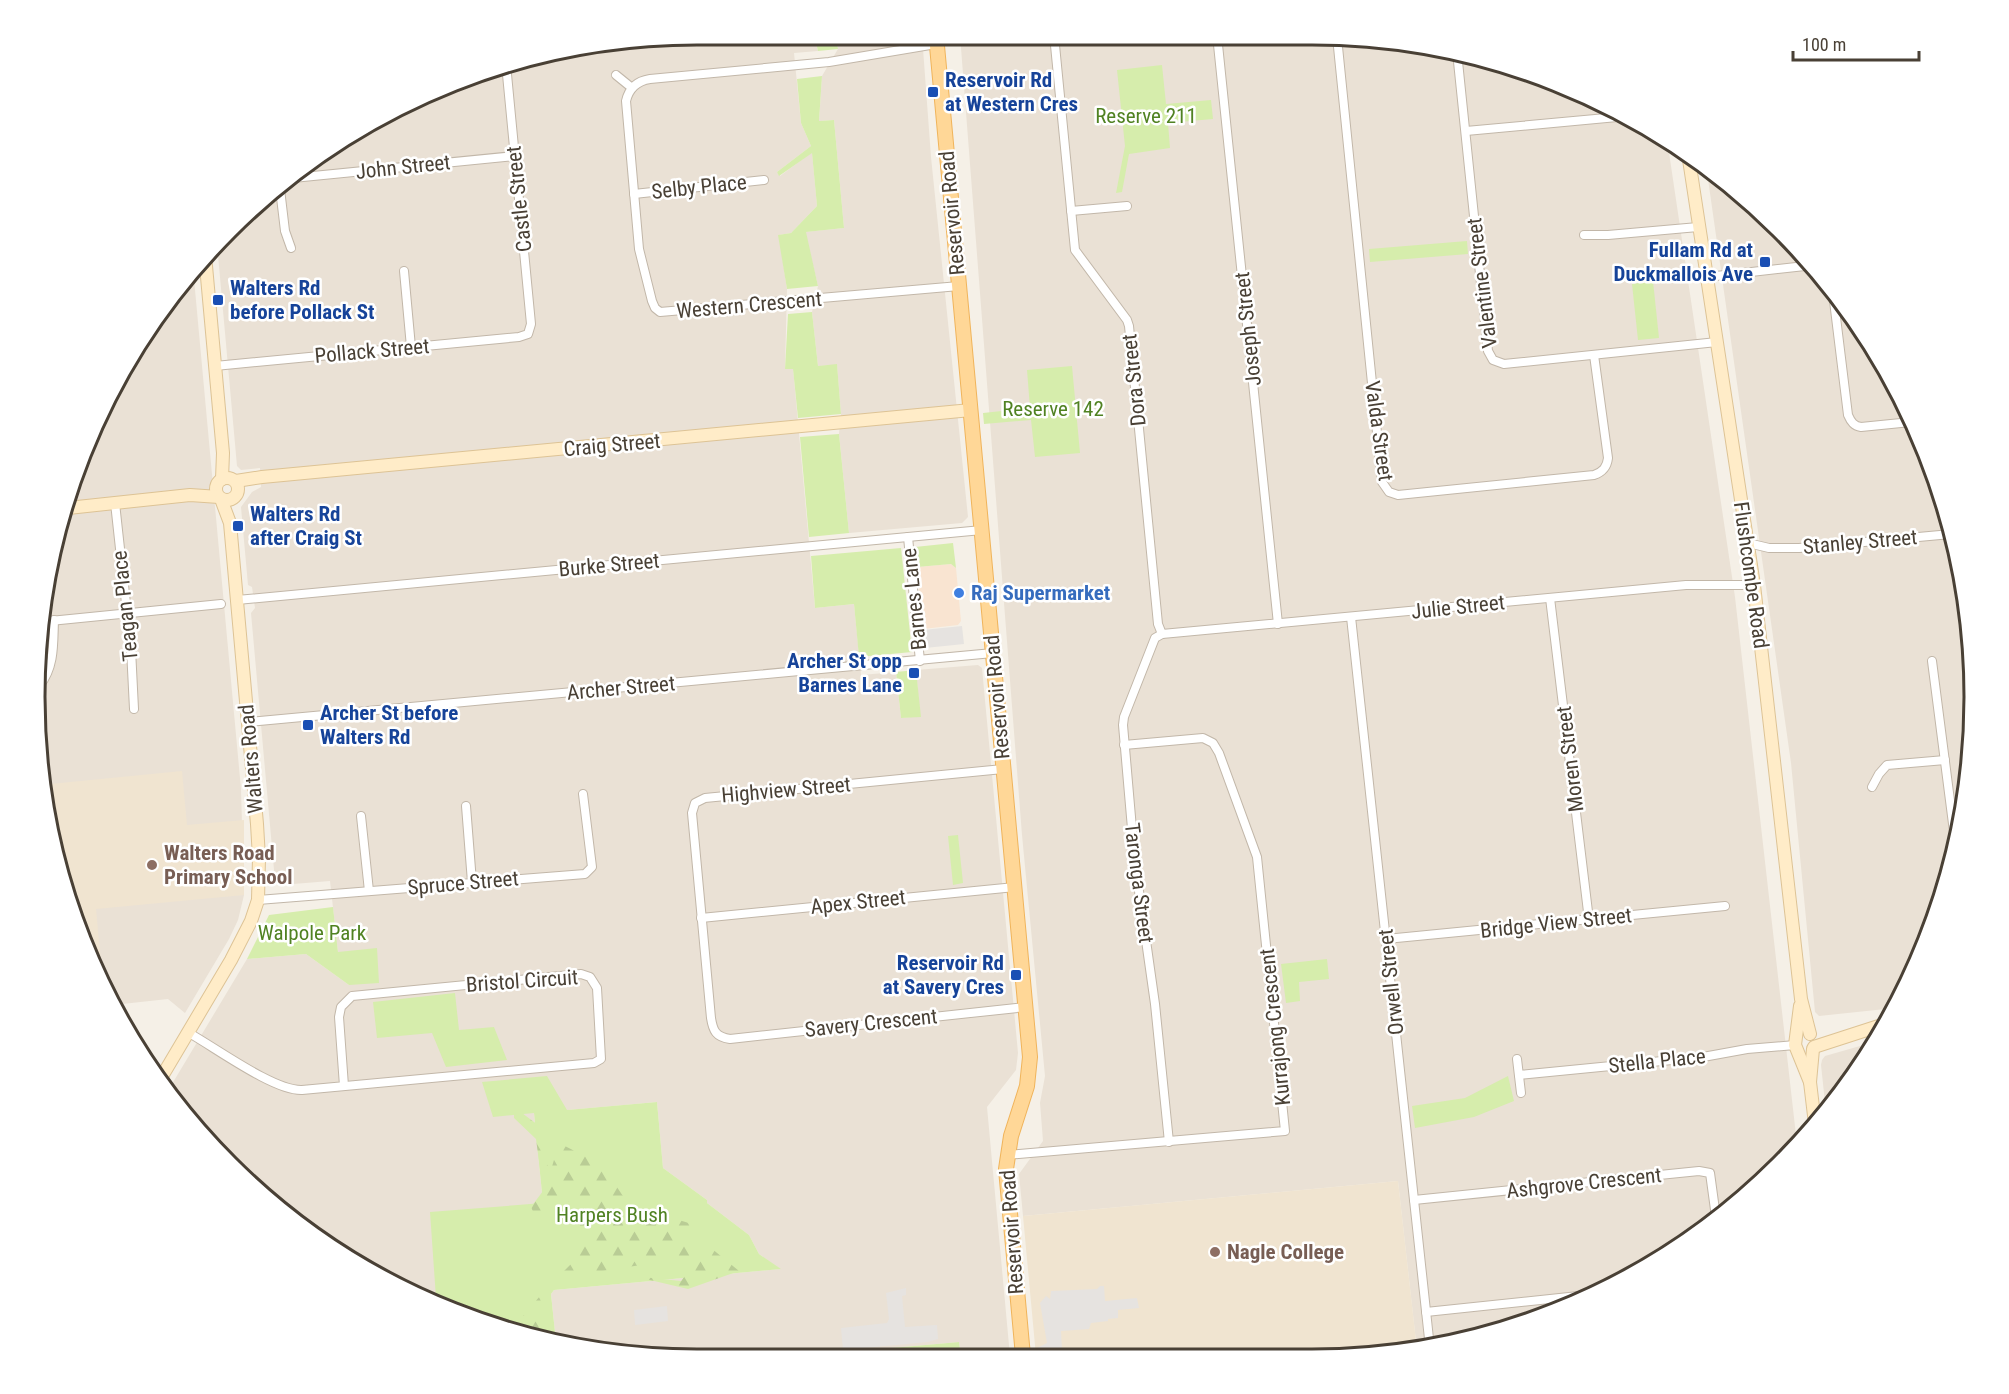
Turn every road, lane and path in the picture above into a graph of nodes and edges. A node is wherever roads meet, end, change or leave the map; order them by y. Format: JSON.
{"nodes":[{"id":1,"x":908,"y":45,"type":"edge"},
{"id":2,"x":937,"y":45,"type":"edge"},
{"id":3,"x":1055,"y":45,"type":"edge"},
{"id":4,"x":1219,"y":45,"type":"edge"},
{"id":5,"x":1338,"y":46,"type":"edge"},
{"id":6,"x":1458,"y":62,"type":"edge"},
{"id":7,"x":507,"y":74,"type":"edge"},
{"id":8,"x":616,"y":75,"type":"dead end"},
{"id":9,"x":632,"y":88,"type":"junction"},
{"id":10,"x":1611,"y":118,"type":"edge"},
{"id":11,"x":1466,"y":131,"type":"junction"},
{"id":12,"x":514,"y":156,"type":"junction"},
{"id":13,"x":1690,"y":166,"type":"edge"},
{"id":14,"x":305,"y":177,"type":"edge"},
{"id":15,"x":764,"y":180,"type":"dead end"},
{"id":16,"x":633,"y":194,"type":"junction"},
{"id":17,"x":281,"y":196,"type":"edge"},
{"id":18,"x":1127,"y":206,"type":"dead end"},
{"id":19,"x":1071,"y":211,"type":"junction"},
{"id":20,"x":1698,"y":227,"type":"junction"},
{"id":21,"x":1584,"y":234,"type":"dead end"},
{"id":22,"x":291,"y":248,"type":"dead end"},
{"id":23,"x":1801,"y":265,"type":"edge"},
{"id":24,"x":206,"y":268,"type":"edge"},
{"id":25,"x":404,"y":271,"type":"dead end"},
{"id":26,"x":1707,"y":277,"type":"junction"},
{"id":27,"x":959,"y":286,"type":"junction"},
{"id":28,"x":1835,"y":308,"type":"edge"},
{"id":29,"x":528,"y":334,"type":"joint"},
{"id":30,"x":1717,"y":342,"type":"junction"},
{"id":31,"x":411,"y":347,"type":"junction"},
{"id":32,"x":1594,"y":355,"type":"junction"},
{"id":33,"x":215,"y":366,"type":"junction"},
{"id":34,"x":971,"y":410,"type":"junction"},
{"id":35,"x":1903,"y":423,"type":"edge"},
{"id":36,"x":228,"y":489,"type":"junction"},
{"id":37,"x":115,"y":503,"type":"junction"},
{"id":38,"x":74,"y":507,"type":"edge"},
{"id":39,"x":982,"y":530,"type":"junction"},
{"id":40,"x":1943,"y":535,"type":"edge"},
{"id":41,"x":908,"y":537,"type":"junction"},
{"id":42,"x":1748,"y":543,"type":"junction"},
{"id":43,"x":1769,"y":548,"type":"junction"},
{"id":44,"x":1751,"y":562,"type":"junction"},
{"id":45,"x":1754,"y":585,"type":"junction"},
{"id":46,"x":1550,"y":598,"type":"junction"},
{"id":47,"x":237,"y":600,"type":"junction"},
{"id":48,"x":221,"y":604,"type":"dead end"},
{"id":49,"x":127,"y":613,"type":"junction"},
{"id":50,"x":1351,"y":617,"type":"junction"},
{"id":51,"x":54,"y":620,"type":"junction"},
{"id":52,"x":50,"y":621,"type":"edge"},
{"id":53,"x":1278,"y":624,"type":"junction"},
{"id":54,"x":1162,"y":634,"type":"junction"},
{"id":55,"x":993,"y":653,"type":"junction"},
{"id":56,"x":920,"y":661,"type":"junction"},
{"id":57,"x":1932,"y":661,"type":"dead end"},
{"id":58,"x":45,"y":679,"type":"edge"},
{"id":59,"x":134,"y":710,"type":"dead end"},
{"id":60,"x":248,"y":722,"type":"junction"},
{"id":61,"x":1124,"y":745,"type":"junction"},
{"id":62,"x":1945,"y":760,"type":"junction"},
{"id":63,"x":1003,"y":770,"type":"junction"},
{"id":64,"x":1872,"y":787,"type":"dead end"},
{"id":65,"x":583,"y":794,"type":"dead end"},
{"id":66,"x":466,"y":806,"type":"dead end"},
{"id":67,"x":362,"y":816,"type":"dead end"},
{"id":68,"x":1952,"y":817,"type":"edge"},
{"id":69,"x":472,"y":882,"type":"junction"},
{"id":70,"x":1015,"y":887,"type":"junction"},
{"id":71,"x":369,"y":891,"type":"junction"},
{"id":72,"x":258,"y":900,"type":"junction"},
{"id":73,"x":1725,"y":906,"type":"dead end"},
{"id":74,"x":701,"y":918,"type":"junction"},
{"id":75,"x":1589,"y":920,"type":"junction"},
{"id":76,"x":1386,"y":939,"type":"junction"},
{"id":77,"x":1801,"y":999,"type":"junction"},
{"id":78,"x":1026,"y":1006,"type":"junction"},
{"id":79,"x":1874,"y":1028,"type":"edge"},
{"id":80,"x":189,"y":1033,"type":"junction"},
{"id":81,"x":716,"y":1035,"type":"joint"},
{"id":82,"x":1813,"y":1041,"type":"junction"},
{"id":83,"x":1796,"y":1044,"type":"junction"},
{"id":84,"x":1517,"y":1059,"type":"dead end"},
{"id":85,"x":165,"y":1072,"type":"edge"},
{"id":86,"x":1519,"y":1076,"type":"junction"},
{"id":87,"x":1810,"y":1082,"type":"junction"},
{"id":88,"x":344,"y":1086,"type":"junction"},
{"id":89,"x":1521,"y":1093,"type":"dead end"},
{"id":90,"x":1814,"y":1113,"type":"edge"},
{"id":91,"x":1169,"y":1142,"type":"junction"},
{"id":92,"x":1007,"y":1155,"type":"junction"},
{"id":93,"x":1414,"y":1200,"type":"junction"},
{"id":94,"x":1715,"y":1209,"type":"edge"},
{"id":95,"x":1566,"y":1297,"type":"edge"},
{"id":96,"x":1426,"y":1311,"type":"junction"},
{"id":97,"x":1429,"y":1338,"type":"edge"},
{"id":98,"x":1022,"y":1349,"type":"edge"}],
"edges":[{"from":1,"to":9,"type":"street"},
{"from":2,"to":27,"type":"main road","name":"Reservoir Road"},
{"from":3,"to":19,"type":"street","name":"Dora Street"},
{"from":4,"to":53,"type":"street","name":"Joseph Street"},
{"from":5,"to":32,"type":"street","name":"Valda Street"},
{"from":6,"to":11,"type":"street","name":"Valentine Street"},
{"from":7,"to":12,"type":"street","name":"Castle Street"},
{"from":8,"to":9,"type":"street"},
{"from":9,"to":16,"type":"street","name":"Western Crescent"},
{"from":10,"to":11,"type":"street"},
{"from":11,"to":32,"type":"street","name":"Valentine Street"},
{"from":12,"to":14,"type":"street","name":"John Street"},
{"from":12,"to":29,"type":"street","name":"Castle Street"},
{"from":13,"to":20,"type":"street","name":"Flushcombe Road"},
{"from":15,"to":16,"type":"street","name":"Selby Place"},
{"from":16,"to":27,"type":"street","name":"Western Crescent"},
{"from":17,"to":22,"type":"street"},
{"from":18,"to":19,"type":"street"},
{"from":19,"to":54,"type":"street","name":"Dora Street"},
{"from":20,"to":21,"type":"street"},
{"from":20,"to":26,"type":"street","name":"Flushcombe Road"},
{"from":23,"to":26,"type":"street"},
{"from":24,"to":33,"type":"street","name":"Walters Road"},
{"from":25,"to":31,"type":"street"},
{"from":26,"to":30,"type":"street","name":"Flushcombe Road"},
{"from":27,"to":34,"type":"main road","name":"Reservoir Road"},
{"from":28,"to":35,"type":"street"},
{"from":29,"to":31,"type":"street","name":"Pollack Street"},
{"from":30,"to":32,"type":"street","name":"Valentine Street"},
{"from":30,"to":42,"type":"street","name":"Flushcombe Road"},
{"from":31,"to":33,"type":"street","name":"Pollack Street"},
{"from":33,"to":36,"type":"street","name":"Walters Road"},
{"from":34,"to":36,"type":"street","name":"Craig Street"},
{"from":34,"to":39,"type":"main road","name":"Reservoir Road"},
{"from":36,"to":37,"type":"street","name":"Craig Street"},
{"from":36,"to":47,"type":"street","name":"Walters Road"},
{"from":37,"to":38,"type":"street","name":"Craig Street"},
{"from":37,"to":49,"type":"street","name":"Teagan Place"},
{"from":39,"to":41,"type":"street","name":"Burke Street"},
{"from":39,"to":55,"type":"main road","name":"Reservoir Road"},
{"from":40,"to":43,"type":"street","name":"Stanley Street"},
{"from":41,"to":47,"type":"street","name":"Burke Street"},
{"from":41,"to":56,"type":"street","name":"Barnes Lane"},
{"from":42,"to":43,"type":"street","name":"Stanley Street"},
{"from":42,"to":44,"type":"street","name":"Flushcombe Road"},
{"from":43,"to":44,"type":"street"},
{"from":44,"to":45,"type":"street","name":"Flushcombe Road"},
{"from":45,"to":46,"type":"street","name":"Julie Street"},
{"from":45,"to":77,"type":"street","name":"Flushcombe Road"},
{"from":46,"to":50,"type":"street","name":"Julie Street"},
{"from":46,"to":75,"type":"street","name":"Moren Street"},
{"from":47,"to":60,"type":"street","name":"Walters Road"},
{"from":48,"to":49,"type":"street"},
{"from":49,"to":51,"type":"street"},
{"from":49,"to":59,"type":"street","name":"Teagan Place"},
{"from":50,"to":53,"type":"street","name":"Julie Street"},
{"from":50,"to":76,"type":"street","name":"Orwell Street"},
{"from":51,"to":52,"type":"street"},
{"from":51,"to":58,"type":"street"},
{"from":53,"to":54,"type":"street","name":"Julie Street"},
{"from":54,"to":61,"type":"street","name":"Taronga Street"},
{"from":55,"to":56,"type":"street","name":"Archer Street"},
{"from":55,"to":63,"type":"main road","name":"Reservoir Road"},
{"from":56,"to":60,"type":"street","name":"Archer Street"},
{"from":57,"to":62,"type":"street"},
{"from":60,"to":72,"type":"street","name":"Walters Road"},
{"from":61,"to":91,"type":"street","name":"Taronga Street"},
{"from":61,"to":91,"type":"street","name":"Kurrajong Crescent"},
{"from":62,"to":64,"type":"street"},
{"from":62,"to":68,"type":"street"},
{"from":63,"to":70,"type":"main road","name":"Reservoir Road"},
{"from":63,"to":74,"type":"street","name":"Highview Street"},
{"from":65,"to":69,"type":"street","name":"Spruce Street"},
{"from":66,"to":69,"type":"street"},
{"from":67,"to":71,"type":"street"},
{"from":69,"to":71,"type":"street","name":"Spruce Street"},
{"from":70,"to":74,"type":"street","name":"Apex Street"},
{"from":70,"to":78,"type":"main road","name":"Reservoir Road"},
{"from":71,"to":72,"type":"street","name":"Spruce Street"},
{"from":72,"to":80,"type":"street","name":"Walters Road"},
{"from":73,"to":75,"type":"street","name":"Bridge View Street"},
{"from":74,"to":81,"type":"street","name":"Highview Street"},
{"from":75,"to":76,"type":"street","name":"Bridge View Street"},
{"from":76,"to":93,"type":"street","name":"Orwell Street"},
{"from":77,"to":82,"type":"street","name":"Flushcombe Road"},
{"from":77,"to":83,"type":"street","name":"Flushcombe Road"},
{"from":78,"to":81,"type":"street","name":"Savery Crescent"},
{"from":78,"to":92,"type":"main road","name":"Reservoir Road"},
{"from":79,"to":82,"type":"street"},
{"from":80,"to":85,"type":"street","name":"Walters Road"},
{"from":80,"to":88,"type":"street","name":"Bristol Circuit"},
{"from":82,"to":83,"type":"street"},
{"from":82,"to":83,"type":"street"},
{"from":82,"to":87,"type":"street","name":"Flushcombe Road"},
{"from":83,"to":86,"type":"street","name":"Stella Place"},
{"from":83,"to":87,"type":"street","name":"Flushcombe Road"},
{"from":84,"to":86,"type":"street"},
{"from":86,"to":89,"type":"street"},
{"from":87,"to":90,"type":"street","name":"Flushcombe Road"},
{"from":88,"to":88,"type":"street","name":"Bristol Circuit"},
{"from":91,"to":92,"type":"street","name":"Kurrajong Crescent"},
{"from":92,"to":98,"type":"main road","name":"Reservoir Road"},
{"from":93,"to":94,"type":"street","name":"Ashgrove Crescent"},
{"from":93,"to":96,"type":"street","name":"Orwell Street"},
{"from":95,"to":96,"type":"street"},
{"from":96,"to":97,"type":"street","name":"Orwell Street"}]}
